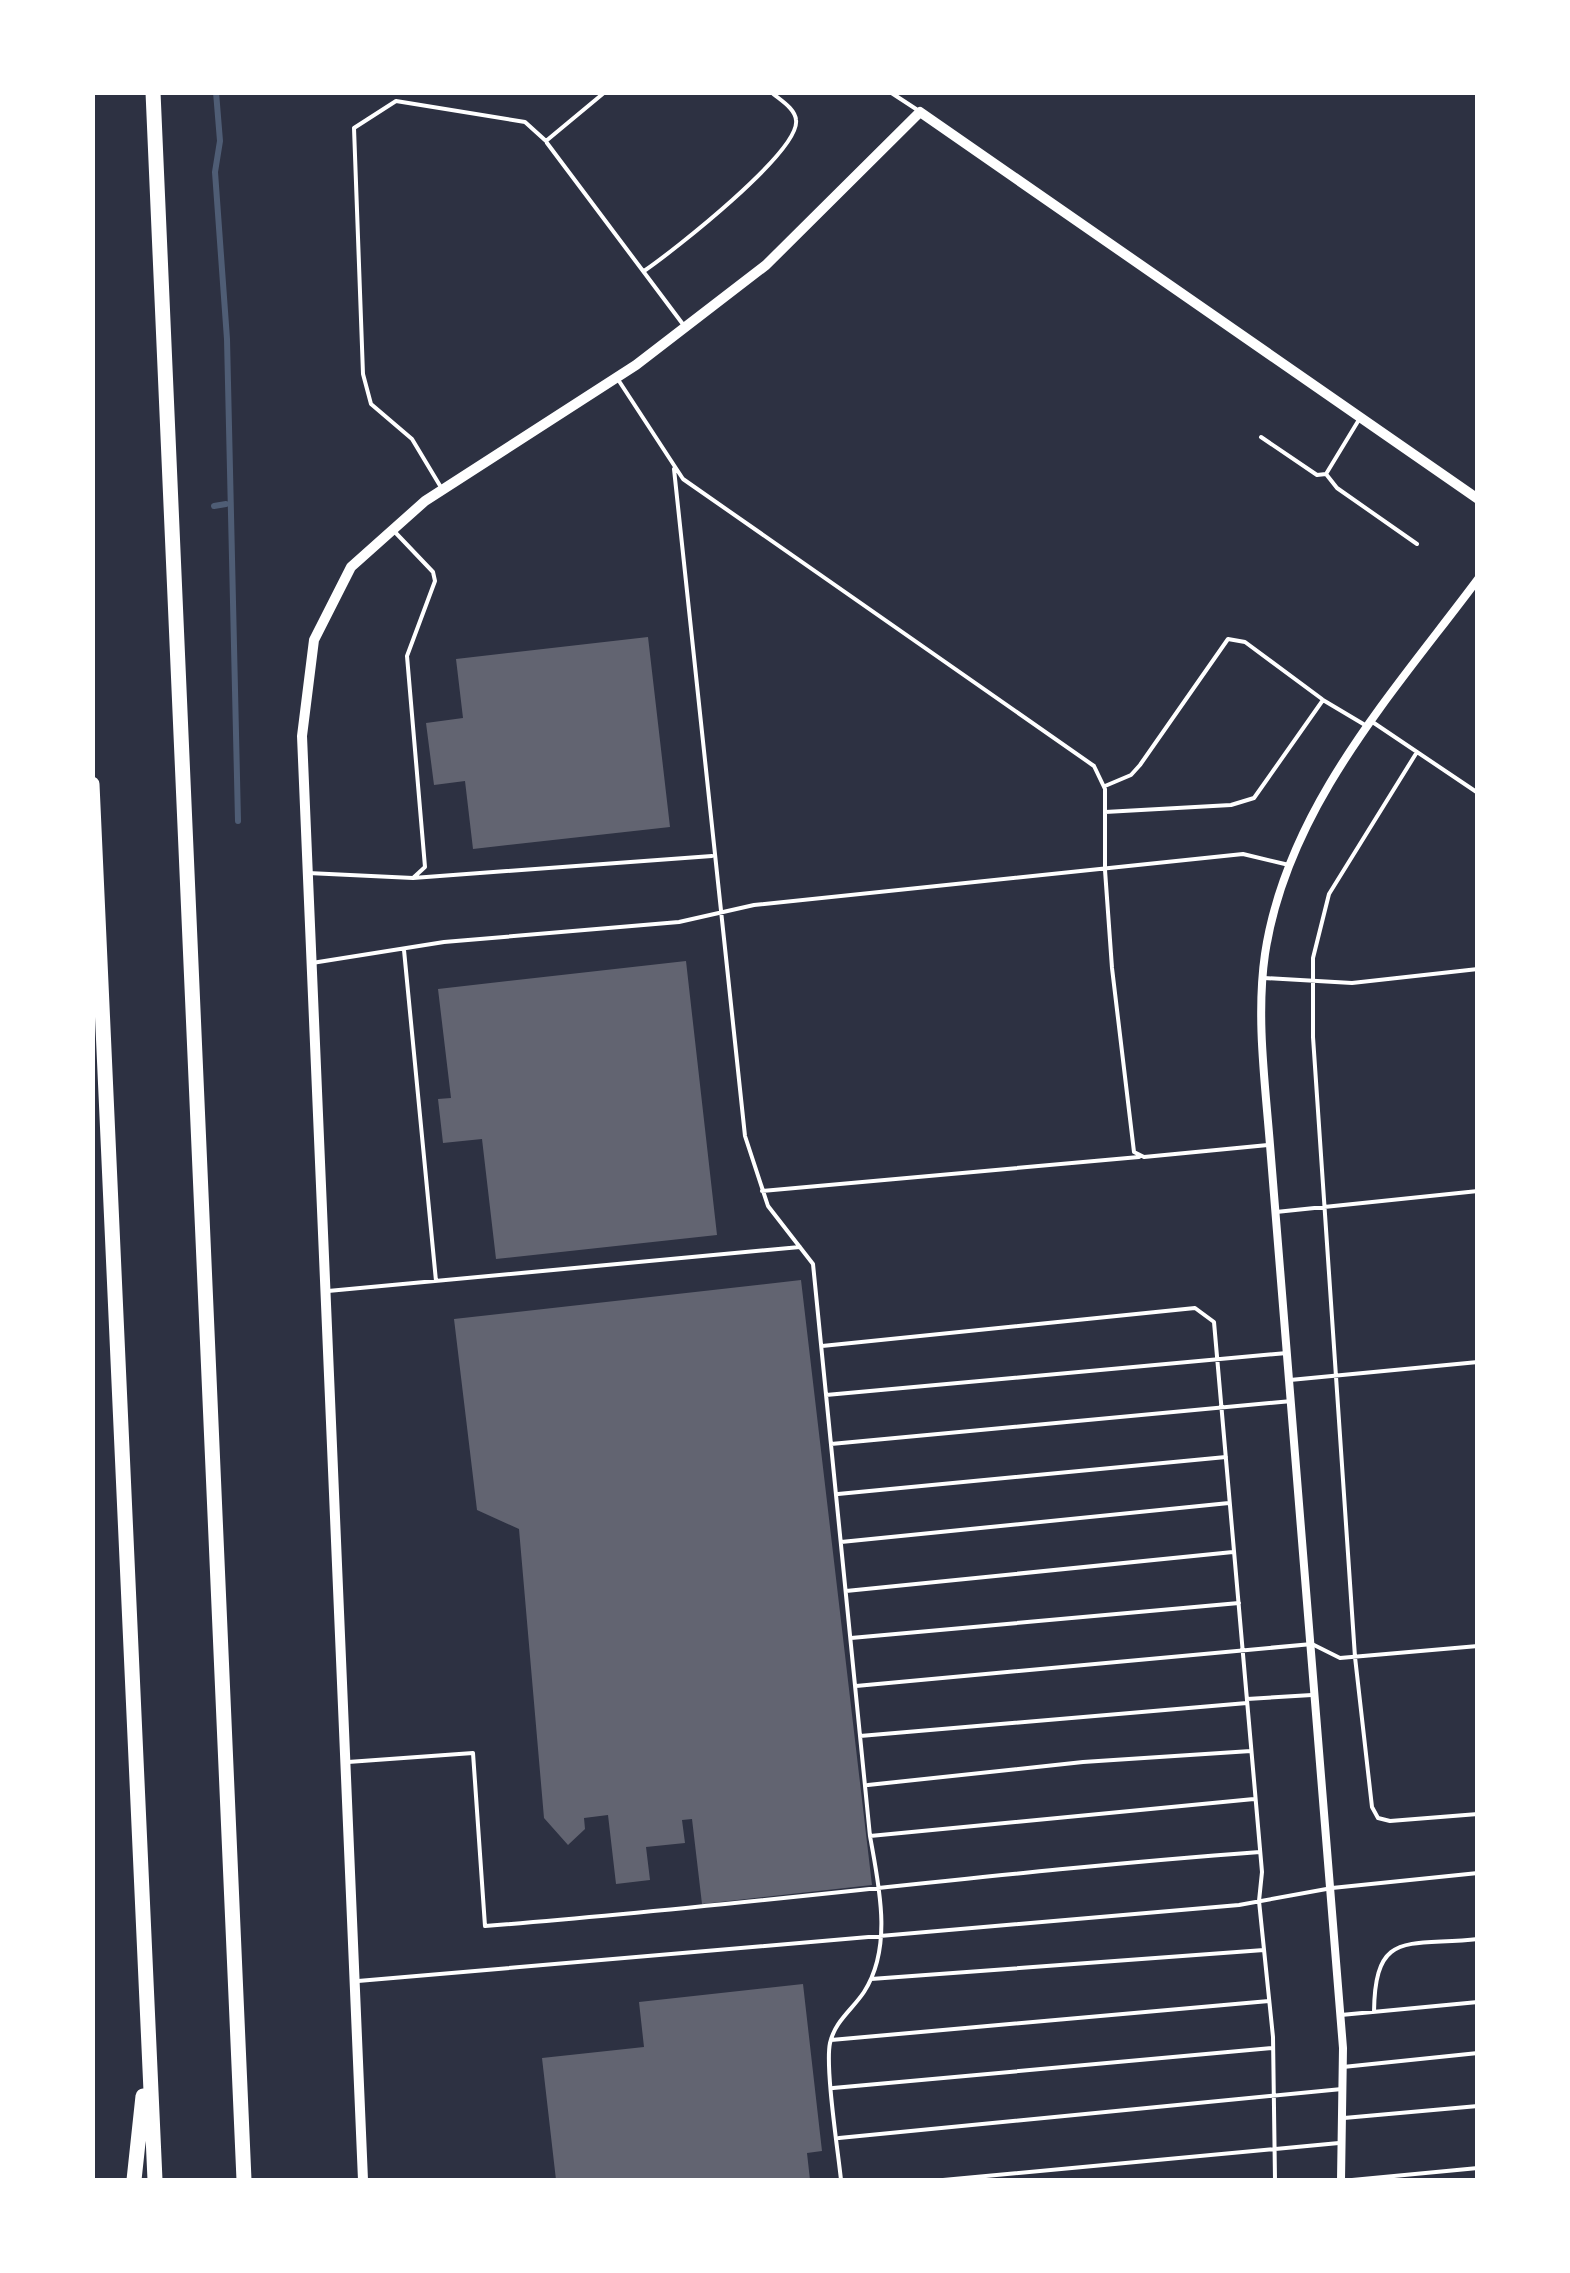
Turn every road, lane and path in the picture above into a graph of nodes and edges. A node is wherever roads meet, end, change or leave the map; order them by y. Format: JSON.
{"nodes":[{"id":1,"x":153,"y":92,"type":"edge"},
{"id":2,"x":605,"y":92,"type":"edge"},
{"id":3,"x":770,"y":92,"type":"edge"},
{"id":4,"x":890,"y":92,"type":"edge"},
{"id":5,"x":920,"y":112,"type":"junction"},
{"id":6,"x":546,"y":141,"type":"junction"},
{"id":7,"x":644,"y":271,"type":"junction"},
{"id":8,"x":686,"y":327,"type":"junction"},
{"id":9,"x":617,"y":377,"type":"junction"},
{"id":10,"x":1360,"y":418,"type":"junction"},
{"id":11,"x":1260,"y":436,"type":"dead end"},
{"id":12,"x":674,"y":469,"type":"junction"},
{"id":13,"x":1326,"y":474,"type":"junction"},
{"id":14,"x":443,"y":490,"type":"junction"},
{"id":15,"x":1478,"y":500,"type":"edge"},
{"id":16,"x":392,"y":530,"type":"junction"},
{"id":17,"x":1417,"y":544,"type":"dead end"},
{"id":18,"x":1478,"y":578,"type":"edge"},
{"id":19,"x":1323,"y":700,"type":"junction"},
{"id":20,"x":1370,"y":724,"type":"junction"},
{"id":21,"x":1416,"y":752,"type":"junction"},
{"id":22,"x":92,"y":784,"type":"edge"},
{"id":23,"x":1104,"y":786,"type":"junction"},
{"id":24,"x":1478,"y":793,"type":"edge"},
{"id":25,"x":1105,"y":812,"type":"junction"},
{"id":26,"x":713,"y":856,"type":"junction"},
{"id":27,"x":1290,"y":866,"type":"junction"},
{"id":28,"x":1105,"y":870,"type":"junction"},
{"id":29,"x":308,"y":873,"type":"junction"},
{"id":30,"x":412,"y":878,"type":"junction"},
{"id":31,"x":718,"y":913,"type":"junction"},
{"id":32,"x":404,"y":950,"type":"junction"},
{"id":33,"x":312,"y":962,"type":"junction"},
{"id":34,"x":1478,"y":969,"type":"edge"},
{"id":35,"x":1264,"y":978,"type":"junction"},
{"id":36,"x":1313,"y":981,"type":"junction"},
{"id":37,"x":1270,"y":1145,"type":"junction"},
{"id":38,"x":1144,"y":1157,"type":"junction"},
{"id":39,"x":762,"y":1191,"type":"junction"},
{"id":40,"x":1478,"y":1191,"type":"edge"},
{"id":41,"x":1325,"y":1207,"type":"junction"},
{"id":42,"x":1276,"y":1212,"type":"junction"},
{"id":43,"x":800,"y":1247,"type":"junction"},
{"id":44,"x":436,"y":1281,"type":"junction"},
{"id":45,"x":328,"y":1291,"type":"junction"},
{"id":46,"x":821,"y":1346,"type":"junction"},
{"id":47,"x":1288,"y":1353,"type":"junction"},
{"id":48,"x":1218,"y":1359,"type":"junction"},
{"id":49,"x":1478,"y":1362,"type":"edge"},
{"id":50,"x":1336,"y":1376,"type":"junction"},
{"id":51,"x":1290,"y":1380,"type":"junction"},
{"id":52,"x":826,"y":1395,"type":"junction"},
{"id":53,"x":1292,"y":1401,"type":"junction"},
{"id":54,"x":1222,"y":1409,"type":"junction"},
{"id":55,"x":831,"y":1444,"type":"junction"},
{"id":56,"x":1226,"y":1457,"type":"junction"},
{"id":57,"x":836,"y":1494,"type":"junction"},
{"id":58,"x":1230,"y":1503,"type":"junction"},
{"id":59,"x":841,"y":1542,"type":"junction"},
{"id":60,"x":1233,"y":1552,"type":"junction"},
{"id":61,"x":846,"y":1590,"type":"junction"},
{"id":62,"x":1238,"y":1603,"type":"junction"},
{"id":63,"x":851,"y":1638,"type":"junction"},
{"id":64,"x":1312,"y":1644,"type":"junction"},
{"id":65,"x":1478,"y":1646,"type":"edge"},
{"id":66,"x":1243,"y":1653,"type":"junction"},
{"id":67,"x":1355,"y":1657,"type":"junction"},
{"id":68,"x":856,"y":1686,"type":"junction"},
{"id":69,"x":1316,"y":1695,"type":"junction"},
{"id":70,"x":1247,"y":1701,"type":"junction"},
{"id":71,"x":860,"y":1736,"type":"junction"},
{"id":72,"x":1252,"y":1751,"type":"junction"},
{"id":73,"x":348,"y":1762,"type":"junction"},
{"id":74,"x":866,"y":1785,"type":"junction"},
{"id":75,"x":1255,"y":1799,"type":"junction"},
{"id":76,"x":1478,"y":1814,"type":"edge"},
{"id":77,"x":870,"y":1836,"type":"junction"},
{"id":78,"x":1260,"y":1852,"type":"junction"},
{"id":79,"x":1478,"y":1874,"type":"edge"},
{"id":80,"x":880,"y":1888,"type":"junction"},
{"id":81,"x":1332,"y":1888,"type":"junction"},
{"id":82,"x":1259,"y":1901,"type":"junction"},
{"id":83,"x":881,"y":1936,"type":"junction"},
{"id":84,"x":1478,"y":1939,"type":"edge"},
{"id":85,"x":1264,"y":1950,"type":"junction"},
{"id":86,"x":871,"y":1979,"type":"junction"},
{"id":87,"x":353,"y":1981,"type":"junction"},
{"id":88,"x":1269,"y":2000,"type":"junction"},
{"id":89,"x":1478,"y":2002,"type":"edge"},
{"id":90,"x":1374,"y":2012,"type":"junction"},
{"id":91,"x":1341,"y":2015,"type":"junction"},
{"id":92,"x":831,"y":2040,"type":"junction"},
{"id":93,"x":1273,"y":2047,"type":"junction"},
{"id":94,"x":148,"y":2053,"type":"junction"},
{"id":95,"x":1478,"y":2053,"type":"edge"},
{"id":96,"x":1344,"y":2067,"type":"junction"},
{"id":97,"x":833,"y":2088,"type":"junction"},
{"id":98,"x":1342,"y":2089,"type":"junction"},
{"id":99,"x":1275,"y":2097,"type":"junction"},
{"id":100,"x":1478,"y":2106,"type":"edge"},
{"id":101,"x":1344,"y":2118,"type":"junction"},
{"id":102,"x":837,"y":2138,"type":"junction"},
{"id":103,"x":1344,"y":2142,"type":"junction"},
{"id":104,"x":1276,"y":2148,"type":"junction"},
{"id":105,"x":1478,"y":2168,"type":"edge"},
{"id":106,"x":134,"y":2180,"type":"edge"},
{"id":107,"x":155,"y":2180,"type":"edge"},
{"id":108,"x":244,"y":2180,"type":"edge"},
{"id":109,"x":362,"y":2180,"type":"edge"},
{"id":110,"x":841,"y":2180,"type":"edge"},
{"id":111,"x":944,"y":2180,"type":"edge"},
{"id":112,"x":1274,"y":2180,"type":"edge"},
{"id":113,"x":1341,"y":2180,"type":"edge"},
{"id":114,"x":1352,"y":2180,"type":"edge"}],
"edges":[{"from":1,"to":108,"type":"highway"},
{"from":2,"to":6,"type":"lane"},
{"from":3,"to":7,"type":"lane"},
{"from":4,"to":5,"type":"lane"},
{"from":5,"to":8,"type":"street"},
{"from":5,"to":10,"type":"street"},
{"from":6,"to":7,"type":"lane"},
{"from":6,"to":14,"type":"lane"},
{"from":7,"to":8,"type":"lane"},
{"from":8,"to":9,"type":"street"},
{"from":9,"to":12,"type":"lane"},
{"from":9,"to":14,"type":"street"},
{"from":10,"to":13,"type":"lane"},
{"from":10,"to":15,"type":"street"},
{"from":11,"to":13,"type":"lane"},
{"from":12,"to":23,"type":"lane"},
{"from":12,"to":26,"type":"lane"},
{"from":13,"to":17,"type":"lane"},
{"from":14,"to":16,"type":"street"},
{"from":16,"to":29,"type":"street"},
{"from":16,"to":30,"type":"lane"},
{"from":18,"to":20,"type":"street"},
{"from":19,"to":20,"type":"lane"},
{"from":19,"to":23,"type":"lane"},
{"from":19,"to":25,"type":"lane"},
{"from":20,"to":21,"type":"lane"},
{"from":20,"to":27,"type":"street"},
{"from":21,"to":24,"type":"lane"},
{"from":21,"to":36,"type":"lane"},
{"from":22,"to":94,"type":"highway"},
{"from":23,"to":25,"type":"lane"},
{"from":25,"to":28,"type":"lane"},
{"from":26,"to":30,"type":"lane"},
{"from":26,"to":31,"type":"lane"},
{"from":27,"to":28,"type":"lane"},
{"from":27,"to":35,"type":"street"},
{"from":28,"to":31,"type":"lane"},
{"from":28,"to":38,"type":"lane"},
{"from":29,"to":30,"type":"lane"},
{"from":29,"to":33,"type":"street"},
{"from":31,"to":32,"type":"lane"},
{"from":31,"to":39,"type":"lane"},
{"from":32,"to":33,"type":"lane"},
{"from":32,"to":44,"type":"lane"},
{"from":33,"to":45,"type":"street"},
{"from":34,"to":36,"type":"lane"},
{"from":35,"to":36,"type":"lane"},
{"from":35,"to":37,"type":"street"},
{"from":36,"to":41,"type":"lane"},
{"from":37,"to":38,"type":"lane"},
{"from":37,"to":42,"type":"street"},
{"from":38,"to":39,"type":"lane"},
{"from":39,"to":43,"type":"lane"},
{"from":40,"to":41,"type":"lane"},
{"from":41,"to":42,"type":"lane"},
{"from":41,"to":50,"type":"lane"},
{"from":42,"to":47,"type":"street"},
{"from":43,"to":44,"type":"lane"},
{"from":43,"to":46,"type":"lane"},
{"from":44,"to":45,"type":"lane"},
{"from":45,"to":73,"type":"street"},
{"from":46,"to":48,"type":"lane"},
{"from":46,"to":52,"type":"lane"},
{"from":47,"to":48,"type":"lane"},
{"from":47,"to":51,"type":"street"},
{"from":48,"to":52,"type":"lane"},
{"from":48,"to":54,"type":"lane"},
{"from":49,"to":50,"type":"lane"},
{"from":50,"to":51,"type":"lane"},
{"from":50,"to":67,"type":"lane"},
{"from":51,"to":53,"type":"street"},
{"from":52,"to":55,"type":"lane"},
{"from":53,"to":54,"type":"lane"},
{"from":53,"to":64,"type":"street"},
{"from":54,"to":55,"type":"lane"},
{"from":54,"to":56,"type":"lane"},
{"from":55,"to":57,"type":"lane"},
{"from":56,"to":57,"type":"lane"},
{"from":56,"to":58,"type":"lane"},
{"from":57,"to":59,"type":"lane"},
{"from":58,"to":59,"type":"lane"},
{"from":58,"to":60,"type":"lane"},
{"from":59,"to":61,"type":"lane"},
{"from":60,"to":61,"type":"lane"},
{"from":60,"to":62,"type":"lane"},
{"from":61,"to":63,"type":"lane"},
{"from":62,"to":63,"type":"lane"},
{"from":62,"to":66,"type":"lane"},
{"from":63,"to":68,"type":"lane"},
{"from":64,"to":66,"type":"lane"},
{"from":64,"to":67,"type":"lane"},
{"from":64,"to":69,"type":"street"},
{"from":65,"to":67,"type":"lane"},
{"from":66,"to":68,"type":"lane"},
{"from":66,"to":70,"type":"lane"},
{"from":67,"to":76,"type":"lane"},
{"from":68,"to":71,"type":"lane"},
{"from":69,"to":70,"type":"lane"},
{"from":69,"to":81,"type":"street"},
{"from":70,"to":71,"type":"lane"},
{"from":70,"to":72,"type":"lane"},
{"from":71,"to":74,"type":"lane"},
{"from":72,"to":74,"type":"lane"},
{"from":72,"to":75,"type":"lane"},
{"from":73,"to":80,"type":"lane"},
{"from":73,"to":87,"type":"street"},
{"from":74,"to":77,"type":"lane"},
{"from":75,"to":77,"type":"lane"},
{"from":75,"to":78,"type":"lane"},
{"from":77,"to":80,"type":"lane"},
{"from":78,"to":80,"type":"lane"},
{"from":78,"to":82,"type":"lane"},
{"from":79,"to":81,"type":"lane"},
{"from":80,"to":83,"type":"lane"},
{"from":81,"to":82,"type":"lane"},
{"from":81,"to":91,"type":"street"},
{"from":82,"to":83,"type":"lane"},
{"from":82,"to":85,"type":"lane"},
{"from":83,"to":86,"type":"lane"},
{"from":83,"to":87,"type":"lane"},
{"from":84,"to":90,"type":"lane"},
{"from":85,"to":86,"type":"lane"},
{"from":85,"to":88,"type":"lane"},
{"from":86,"to":92,"type":"lane"},
{"from":87,"to":109,"type":"street"},
{"from":88,"to":92,"type":"lane"},
{"from":88,"to":93,"type":"lane"},
{"from":89,"to":90,"type":"lane"},
{"from":90,"to":91,"type":"lane"},
{"from":91,"to":96,"type":"street"},
{"from":92,"to":97,"type":"lane"},
{"from":93,"to":97,"type":"lane"},
{"from":93,"to":99,"type":"lane"},
{"from":94,"to":106,"type":"highway"},
{"from":94,"to":107,"type":"highway"},
{"from":95,"to":96,"type":"lane"},
{"from":96,"to":98,"type":"street"},
{"from":97,"to":102,"type":"lane"},
{"from":98,"to":99,"type":"lane"},
{"from":98,"to":101,"type":"street"},
{"from":99,"to":102,"type":"lane"},
{"from":99,"to":104,"type":"lane"},
{"from":100,"to":101,"type":"lane"},
{"from":101,"to":103,"type":"street"},
{"from":102,"to":110,"type":"lane"},
{"from":103,"to":104,"type":"lane"},
{"from":103,"to":113,"type":"street"},
{"from":104,"to":111,"type":"lane"},
{"from":104,"to":112,"type":"lane"},
{"from":105,"to":114,"type":"lane"}]}
